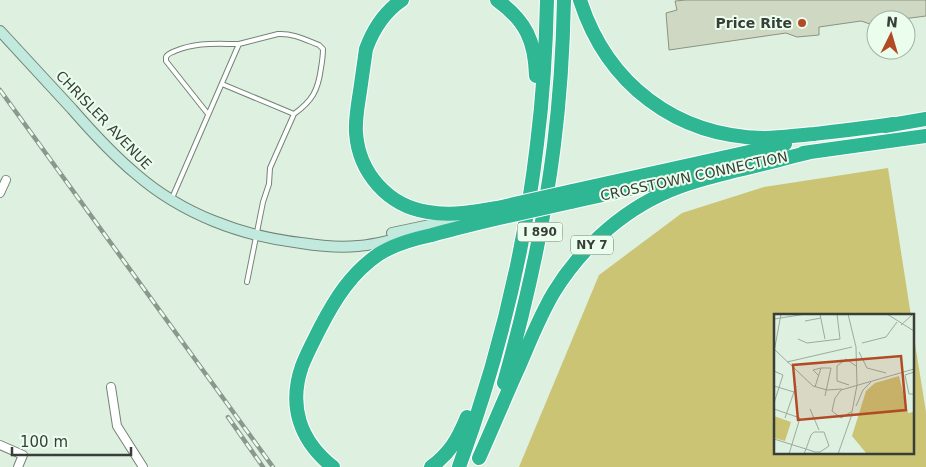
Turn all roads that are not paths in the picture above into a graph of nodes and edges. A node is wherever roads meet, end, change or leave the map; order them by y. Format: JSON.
{"nodes":[{"id":1,"x":402,"y":0,"type":"edge"},
{"id":2,"x":497,"y":0,"type":"edge"},
{"id":3,"x":547,"y":0,"type":"edge"},
{"id":4,"x":564,"y":0,"type":"edge"},
{"id":5,"x":580,"y":0,"type":"edge"},
{"id":6,"x":0,"y":31,"type":"edge"},
{"id":7,"x":238,"y":44,"type":"junction"},
{"id":8,"x":222,"y":84,"type":"junction"},
{"id":9,"x":208,"y":114,"type":"junction"},
{"id":10,"x":294,"y":114,"type":"junction"},
{"id":11,"x":926,"y":120,"type":"edge"},
{"id":12,"x":893,"y":124,"type":"junction"},
{"id":13,"x":926,"y":136,"type":"edge"},
{"id":14,"x":537,"y":144,"type":"junction"},
{"id":15,"x":811,"y":152,"type":"junction"},
{"id":16,"x":6,"y":180,"type":"dead end"},
{"id":17,"x":0,"y":193,"type":"edge"},
{"id":18,"x":572,"y":197,"type":"junction"},
{"id":19,"x":171,"y":200,"type":"junction"},
{"id":20,"x":496,"y":214,"type":"junction"},
{"id":21,"x":463,"y":226,"type":"junction"},
{"id":22,"x":256,"y":235,"type":"junction"},
{"id":23,"x":315,"y":245,"type":"junction"},
{"id":24,"x":247,"y":282,"type":"dead end"},
{"id":25,"x":494,"y":357,"type":"junction"},
{"id":26,"x":111,"y":387,"type":"dead end"},
{"id":27,"x":0,"y":445,"type":"edge"},
{"id":28,"x":478,"y":462,"type":"edge"},
{"id":29,"x":18,"y":467,"type":"edge"},
{"id":30,"x":143,"y":467,"type":"edge"},
{"id":31,"x":333,"y":467,"type":"edge"},
{"id":32,"x":431,"y":467,"type":"edge"},
{"id":33,"x":459,"y":467,"type":"edge"}],
"edges":[{"from":1,"to":20,"type":"highway"},
{"from":2,"to":14,"type":"highway"},
{"from":3,"to":14,"type":"highway","number":"I 890"},
{"from":4,"to":28,"type":"highway","number":"I 890"},
{"from":5,"to":12,"type":"highway"},
{"from":6,"to":19,"type":"street","name":"CHRISLER AVENUE"},
{"from":7,"to":8,"type":"lane"},
{"from":7,"to":9,"type":"lane"},
{"from":7,"to":10,"type":"lane"},
{"from":8,"to":9,"type":"lane"},
{"from":8,"to":10,"type":"lane"},
{"from":9,"to":19,"type":"lane"},
{"from":10,"to":22,"type":"lane"},
{"from":11,"to":12,"type":"highway","name":"CROSSTOWN CONNECTION"},
{"from":12,"to":18,"type":"highway","name":"CROSSTOWN CONNECTION"},
{"from":13,"to":15,"type":"highway","name":"CROSSTOWN CONNECTION","number":"NY 7"},
{"from":14,"to":25,"type":"highway","number":"I 890"},
{"from":15,"to":18,"type":"highway","name":"CROSSTOWN CONNECTION"},
{"from":15,"to":28,"type":"highway","number":"NY 7"},
{"from":16,"to":17,"type":"street"},
{"from":18,"to":20,"type":"highway","name":"CROSSTOWN CONNECTION","bridge":true},
{"from":19,"to":22,"type":"street","name":"CHRISLER AVENUE"},
{"from":20,"to":21,"type":"highway","name":"CROSSTOWN CONNECTION"},
{"from":20,"to":23,"type":"street","name":"CHRISLER AVENUE"},
{"from":21,"to":23,"type":"street","name":"CHRISLER AVENUE"},
{"from":21,"to":31,"type":"highway","name":"CROSSTOWN CONNECTION"},
{"from":22,"to":23,"type":"street","name":"CHRISLER AVENUE"},
{"from":22,"to":24,"type":"lane"},
{"from":25,"to":32,"type":"highway"},
{"from":25,"to":33,"type":"highway","number":"I 890"},
{"from":26,"to":30,"type":"street"},
{"from":27,"to":29,"type":"street"}]}
